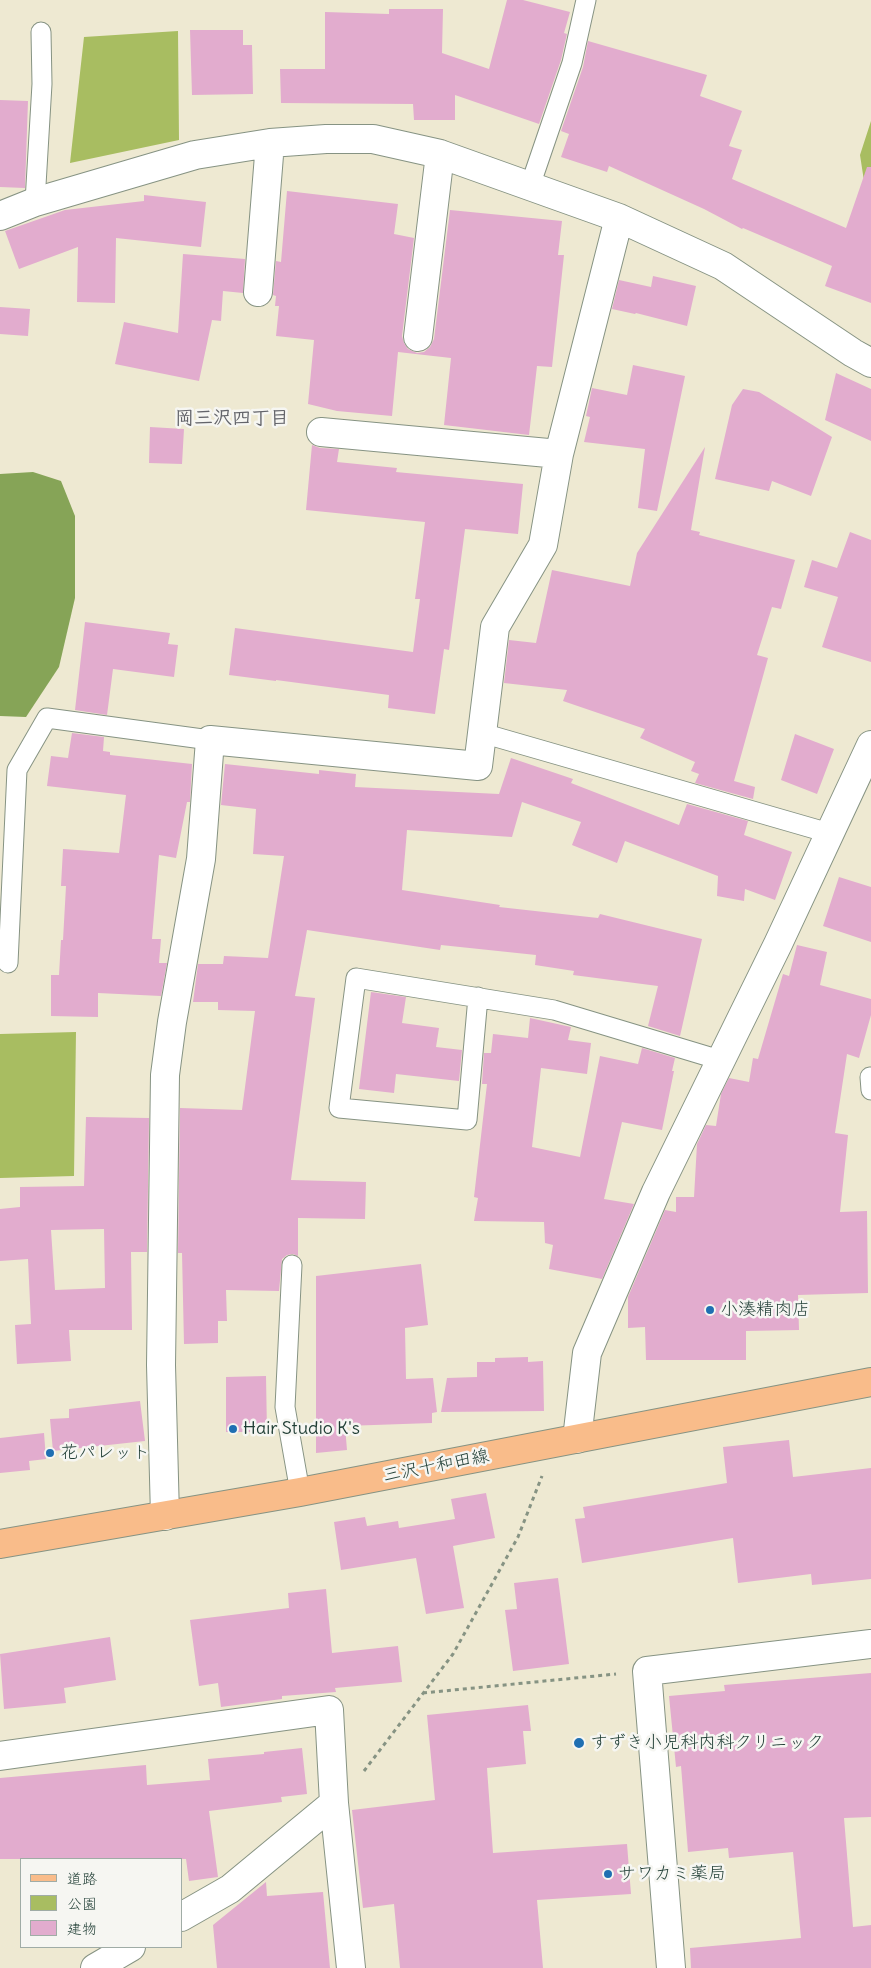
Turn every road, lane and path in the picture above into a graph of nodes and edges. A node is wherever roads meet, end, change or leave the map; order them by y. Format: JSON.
{"nodes":[{"id":1,"x":586,"y":0,"type":"edge"},
{"id":2,"x":41,"y":32,"type":"dead end"},
{"id":3,"x":270,"y":143,"type":"junction"},
{"id":4,"x":440,"y":154,"type":"junction"},
{"id":5,"x":530,"y":186,"type":"junction"},
{"id":6,"x":35,"y":202,"type":"junction"},
{"id":7,"x":0,"y":216,"type":"edge"},
{"id":8,"x":619,"y":218,"type":"junction"},
{"id":9,"x":258,"y":292,"type":"dead end"},
{"id":10,"x":418,"y":337,"type":"dead end"},
{"id":11,"x":871,"y":363,"type":"edge"},
{"id":12,"x":321,"y":432,"type":"dead end"},
{"id":13,"x":559,"y":454,"type":"junction"},
{"id":14,"x":482,"y":733,"type":"junction"},
{"id":15,"x":210,"y":740,"type":"junction"},
{"id":16,"x":871,"y":745,"type":"edge"},
{"id":17,"x":829,"y":833,"type":"junction"},
{"id":18,"x":8,"y":962,"type":"dead end"},
{"id":19,"x":478,"y":997,"type":"junction"},
{"id":20,"x":720,"y":1060,"type":"junction"},
{"id":21,"x":292,"y":1265,"type":"dead end"},
{"id":22,"x":871,"y":1382,"type":"edge"},
{"id":23,"x":577,"y":1439,"type":"junction"},
{"id":24,"x":545,"y":1471,"type":"dead end"},
{"id":25,"x":300,"y":1492,"type":"junction"},
{"id":26,"x":165,"y":1516,"type":"junction"},
{"id":27,"x":0,"y":1544,"type":"edge"},
{"id":28,"x":871,"y":1644,"type":"edge"},
{"id":29,"x":647,"y":1671,"type":"junction"},
{"id":30,"x":423,"y":1693,"type":"junction"},
{"id":31,"x":0,"y":1756,"type":"edge"},
{"id":32,"x":334,"y":1803,"type":"junction"},
{"id":33,"x":182,"y":1916,"type":"edge"},
{"id":34,"x":129,"y":1948,"type":"edge"},
{"id":35,"x":95,"y":1968,"type":"edge"},
{"id":36,"x":351,"y":1968,"type":"edge"},
{"id":37,"x":671,"y":1968,"type":"edge"}],
"edges":[{"from":1,"to":5,"type":"lane"},
{"from":2,"to":6,"type":"lane"},
{"from":3,"to":4,"type":"street"},
{"from":3,"to":6,"type":"street"},
{"from":3,"to":9,"type":"street"},
{"from":4,"to":5,"type":"street"},
{"from":4,"to":10,"type":"street"},
{"from":5,"to":8,"type":"street"},
{"from":6,"to":7,"type":"street"},
{"from":8,"to":11,"type":"street"},
{"from":8,"to":13,"type":"street"},
{"from":12,"to":13,"type":"street"},
{"from":13,"to":14,"type":"street"},
{"from":14,"to":15,"type":"street"},
{"from":14,"to":17,"type":"lane"},
{"from":15,"to":18,"type":"lane"},
{"from":15,"to":26,"type":"street"},
{"from":16,"to":17,"type":"street"},
{"from":17,"to":20,"type":"street"},
{"from":19,"to":19,"type":"lane"},
{"from":19,"to":20,"type":"lane"},
{"from":20,"to":23,"type":"street"},
{"from":21,"to":25,"type":"lane"},
{"from":22,"to":23,"type":"main road","name":"三沢十和田線"},
{"from":23,"to":25,"type":"main road","name":"三沢十和田線"},
{"from":24,"to":30,"type":"path"},
{"from":25,"to":26,"type":"main road","name":"三沢十和田線"},
{"from":26,"to":27,"type":"main road","name":"三沢十和田線"},
{"from":28,"to":29,"type":"street"},
{"from":29,"to":30,"type":"path"},
{"from":29,"to":37,"type":"street"},
{"from":30,"to":32,"type":"path"},
{"from":31,"to":32,"type":"street"},
{"from":32,"to":33,"type":"street"},
{"from":32,"to":36,"type":"street"},
{"from":34,"to":35,"type":"street"}]}
